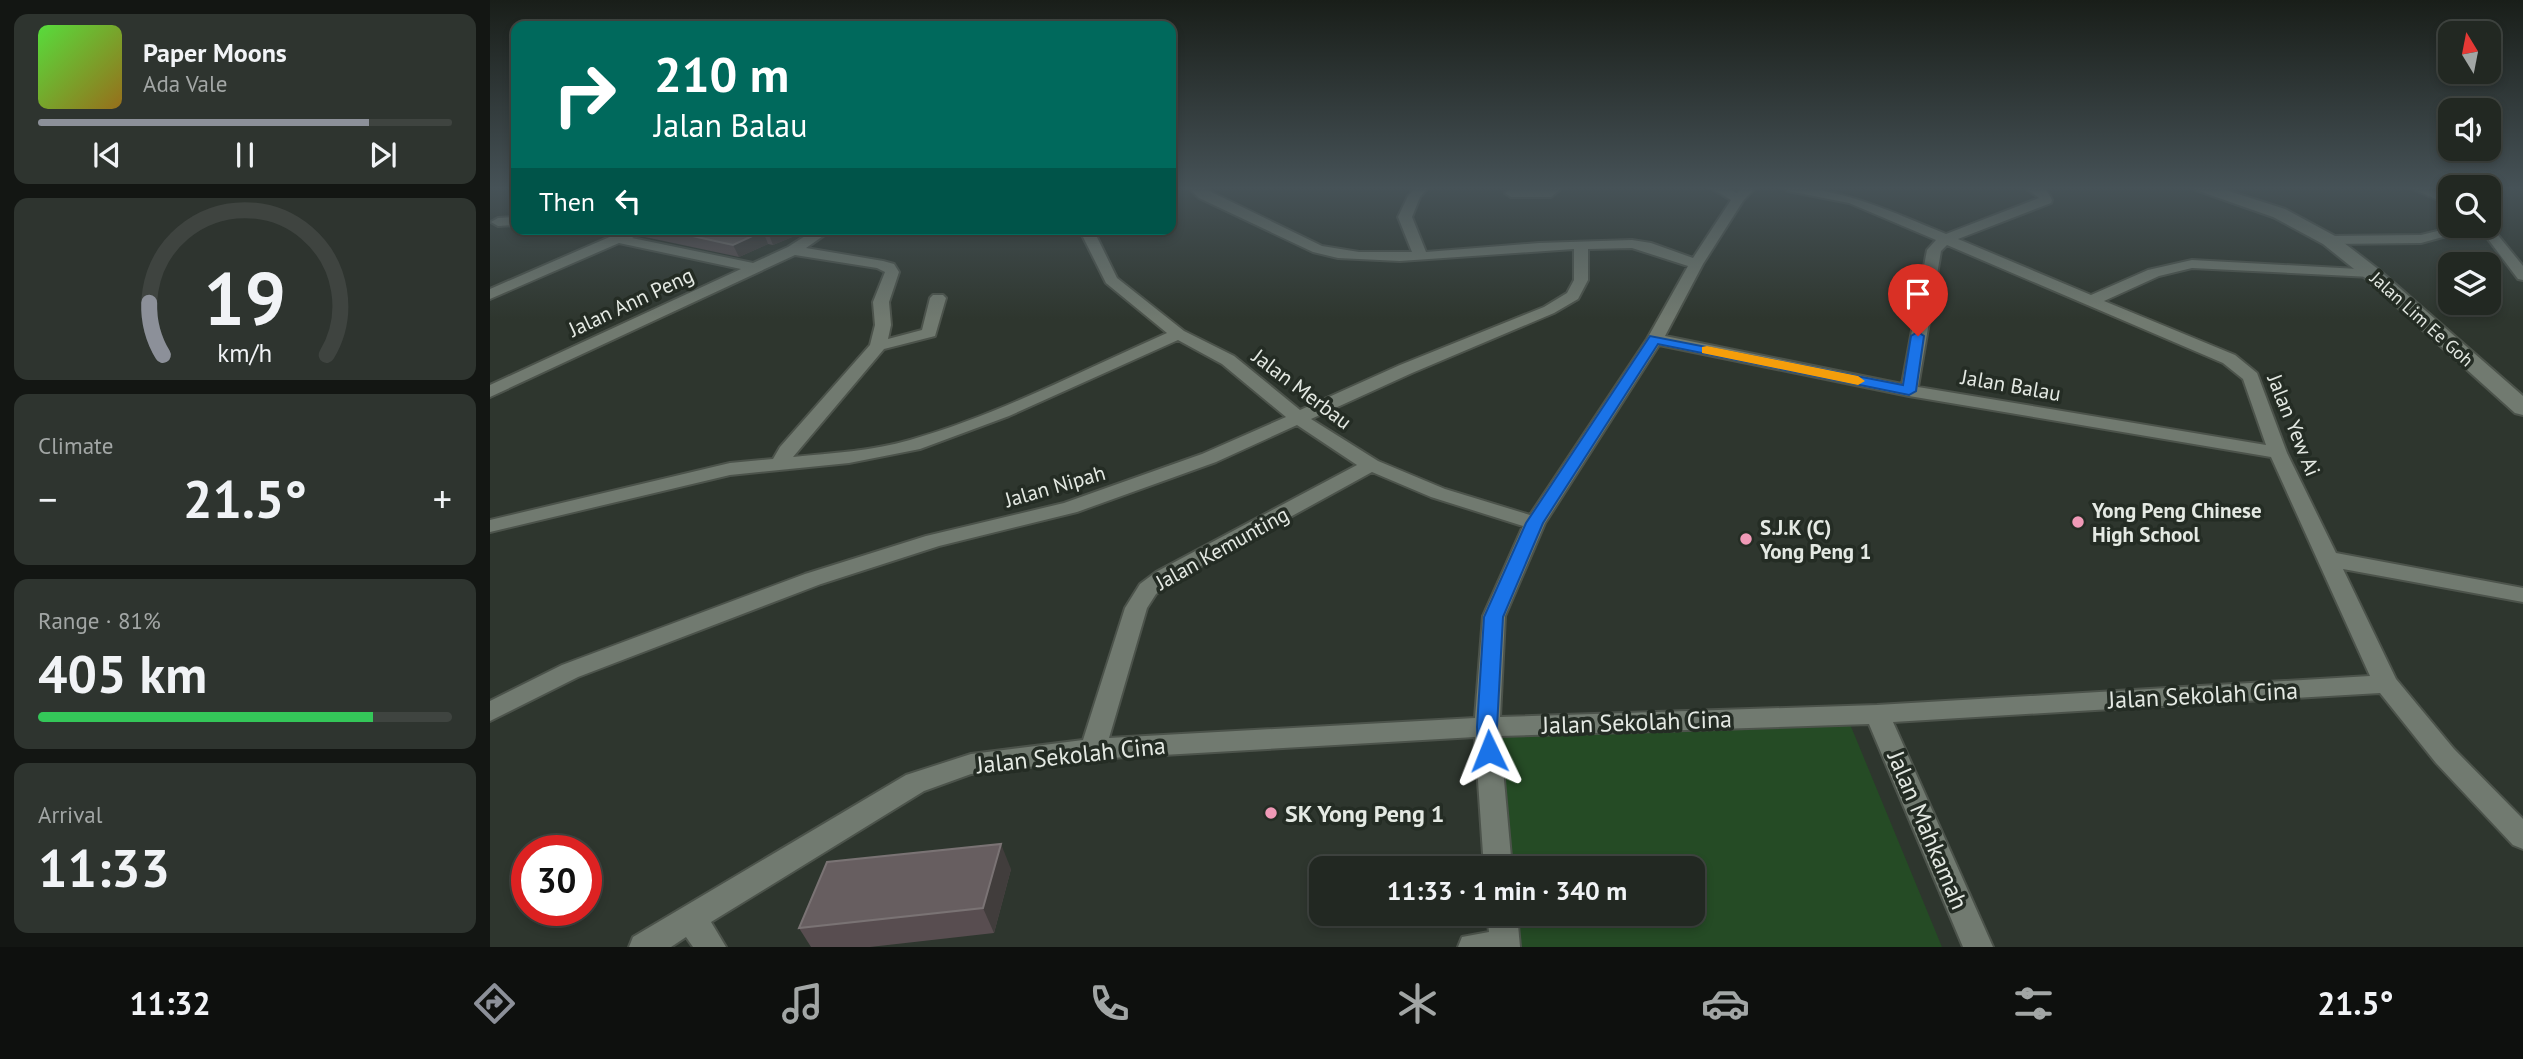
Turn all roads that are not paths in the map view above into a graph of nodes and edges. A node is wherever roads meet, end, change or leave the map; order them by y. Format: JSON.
{"nodes":[{"id":1,"x":1280,"y":231,"type":"edge"},
{"id":2,"x":1411,"y":231,"type":"edge"},
{"id":3,"x":1718,"y":231,"type":"edge"},
{"id":4,"x":1924,"y":231,"type":"edge"},
{"id":5,"x":1966,"y":231,"type":"edge"},
{"id":6,"x":2312,"y":231,"type":"edge"},
{"id":7,"x":627,"y":235,"type":"edge"},
{"id":8,"x":817,"y":235,"type":"edge"},
{"id":9,"x":1089,"y":235,"type":"edge"},
{"id":10,"x":2438,"y":235,"type":"edge"},
{"id":11,"x":2493,"y":238,"type":"edge"},
{"id":12,"x":619,"y":239,"type":"junction"},
{"id":13,"x":1944,"y":240,"type":"junction"},
{"id":14,"x":2329,"y":240,"type":"junction"},
{"id":15,"x":1581,"y":245,"type":"junction"},
{"id":16,"x":793,"y":250,"type":"junction"},
{"id":17,"x":1421,"y":256,"type":"junction"},
{"id":18,"x":1696,"y":264,"type":"junction"},
{"id":19,"x":756,"y":268,"type":"junction"},
{"id":20,"x":2371,"y":272,"type":"junction"},
{"id":21,"x":2523,"y":276,"type":"edge"},
{"id":22,"x":490,"y":294,"type":"edge"},
{"id":23,"x":938,"y":298,"type":"dead end"},
{"id":24,"x":2094,"y":300,"type":"junction"},
{"id":25,"x":1178,"y":334,"type":"junction"},
{"id":26,"x":1655,"y":339,"type":"junction"},
{"id":27,"x":878,"y":346,"type":"junction"},
{"id":28,"x":1909,"y":391,"type":"junction"},
{"id":29,"x":490,"y":392,"type":"edge"},
{"id":30,"x":2523,"y":408,"type":"edge"},
{"id":31,"x":1298,"y":418,"type":"junction"},
{"id":32,"x":2278,"y":453,"type":"junction"},
{"id":33,"x":1371,"y":464,"type":"junction"},
{"id":34,"x":779,"y":465,"type":"junction"},
{"id":35,"x":1535,"y":523,"type":"junction"},
{"id":36,"x":490,"y":526,"type":"edge"},
{"id":37,"x":2328,"y":559,"type":"junction"},
{"id":38,"x":2523,"y":594,"type":"edge"},
{"id":39,"x":2386,"y":684,"type":"junction"},
{"id":40,"x":490,"y":712,"type":"edge"},
{"id":41,"x":1877,"y":714,"type":"junction"},
{"id":42,"x":1487,"y":727,"type":"junction"},
{"id":43,"x":1093,"y":749,"type":"junction"},
{"id":44,"x":2523,"y":837,"type":"edge"},
{"id":45,"x":1497,"y":856,"type":"edge"},
{"id":46,"x":691,"y":918,"type":"junction"},
{"id":47,"x":1503,"y":926,"type":"edge"},
{"id":48,"x":1505,"y":946,"type":"edge"},
{"id":49,"x":644,"y":947,"type":"edge"},
{"id":50,"x":711,"y":947,"type":"edge"},
{"id":51,"x":1474,"y":947,"type":"edge"},
{"id":52,"x":1978,"y":947,"type":"edge"}],
"edges":[{"from":1,"to":17,"type":"street"},
{"from":2,"to":17,"type":"street"},
{"from":3,"to":18,"type":"street"},
{"from":4,"to":13,"type":"street","name":"Jalan Yew Ai"},
{"from":5,"to":13,"type":"street"},
{"from":6,"to":14,"type":"street","name":"Jalan Lim Ee Goh"},
{"from":7,"to":12,"type":"street"},
{"from":8,"to":16,"type":"street","name":"Jalan Ann Peng"},
{"from":9,"to":25,"type":"street","name":"Jalan Merbau"},
{"from":10,"to":14,"type":"street"},
{"from":11,"to":21,"type":"street"},
{"from":12,"to":19,"type":"street"},
{"from":12,"to":22,"type":"street"},
{"from":13,"to":24,"type":"street","name":"Jalan Yew Ai"},
{"from":13,"to":28,"type":"street"},
{"from":14,"to":20,"type":"street","name":"Jalan Lim Ee Goh"},
{"from":15,"to":17,"type":"street"},
{"from":15,"to":18,"type":"street"},
{"from":15,"to":31,"type":"street","name":"Jalan Nipah"},
{"from":16,"to":19,"type":"street","name":"Jalan Ann Peng"},
{"from":16,"to":27,"type":"street"},
{"from":18,"to":26,"type":"street"},
{"from":19,"to":29,"type":"street","name":"Jalan Ann Peng"},
{"from":20,"to":24,"type":"street"},
{"from":20,"to":30,"type":"street","name":"Jalan Lim Ee Goh"},
{"from":23,"to":27,"type":"street"},
{"from":24,"to":32,"type":"street","name":"Jalan Yew Ai"},
{"from":25,"to":31,"type":"street","name":"Jalan Merbau"},
{"from":25,"to":34,"type":"street"},
{"from":26,"to":28,"type":"street","name":"Jalan Balau"},
{"from":26,"to":35,"type":"street"},
{"from":27,"to":34,"type":"street"},
{"from":28,"to":32,"type":"street","name":"Jalan Balau"},
{"from":31,"to":33,"type":"street","name":"Jalan Merbau"},
{"from":31,"to":40,"type":"street","name":"Jalan Nipah"},
{"from":32,"to":37,"type":"street","name":"Jalan Yew Ai"},
{"from":33,"to":35,"type":"street","name":"Jalan Merbau"},
{"from":33,"to":43,"type":"street","name":"Jalan Kemunting"},
{"from":34,"to":36,"type":"street"},
{"from":35,"to":42,"type":"street"},
{"from":37,"to":38,"type":"street"},
{"from":37,"to":39,"type":"street","name":"Jalan Yew Ai"},
{"from":39,"to":41,"type":"street","name":"Jalan Sekolah Cina"},
{"from":39,"to":44,"type":"street","name":"Jalan Yew Ai"},
{"from":41,"to":42,"type":"street","name":"Jalan Sekolah Cina"},
{"from":41,"to":52,"type":"street","name":"Jalan Mahkamah"},
{"from":42,"to":43,"type":"street","name":"Jalan Sekolah Cina"},
{"from":42,"to":45,"type":"street"},
{"from":43,"to":46,"type":"street","name":"Jalan Sekolah Cina"},
{"from":46,"to":49,"type":"street","name":"Jalan Sekolah Cina"},
{"from":46,"to":50,"type":"street"},
{"from":47,"to":48,"type":"street"},
{"from":48,"to":51,"type":"street"}]}
